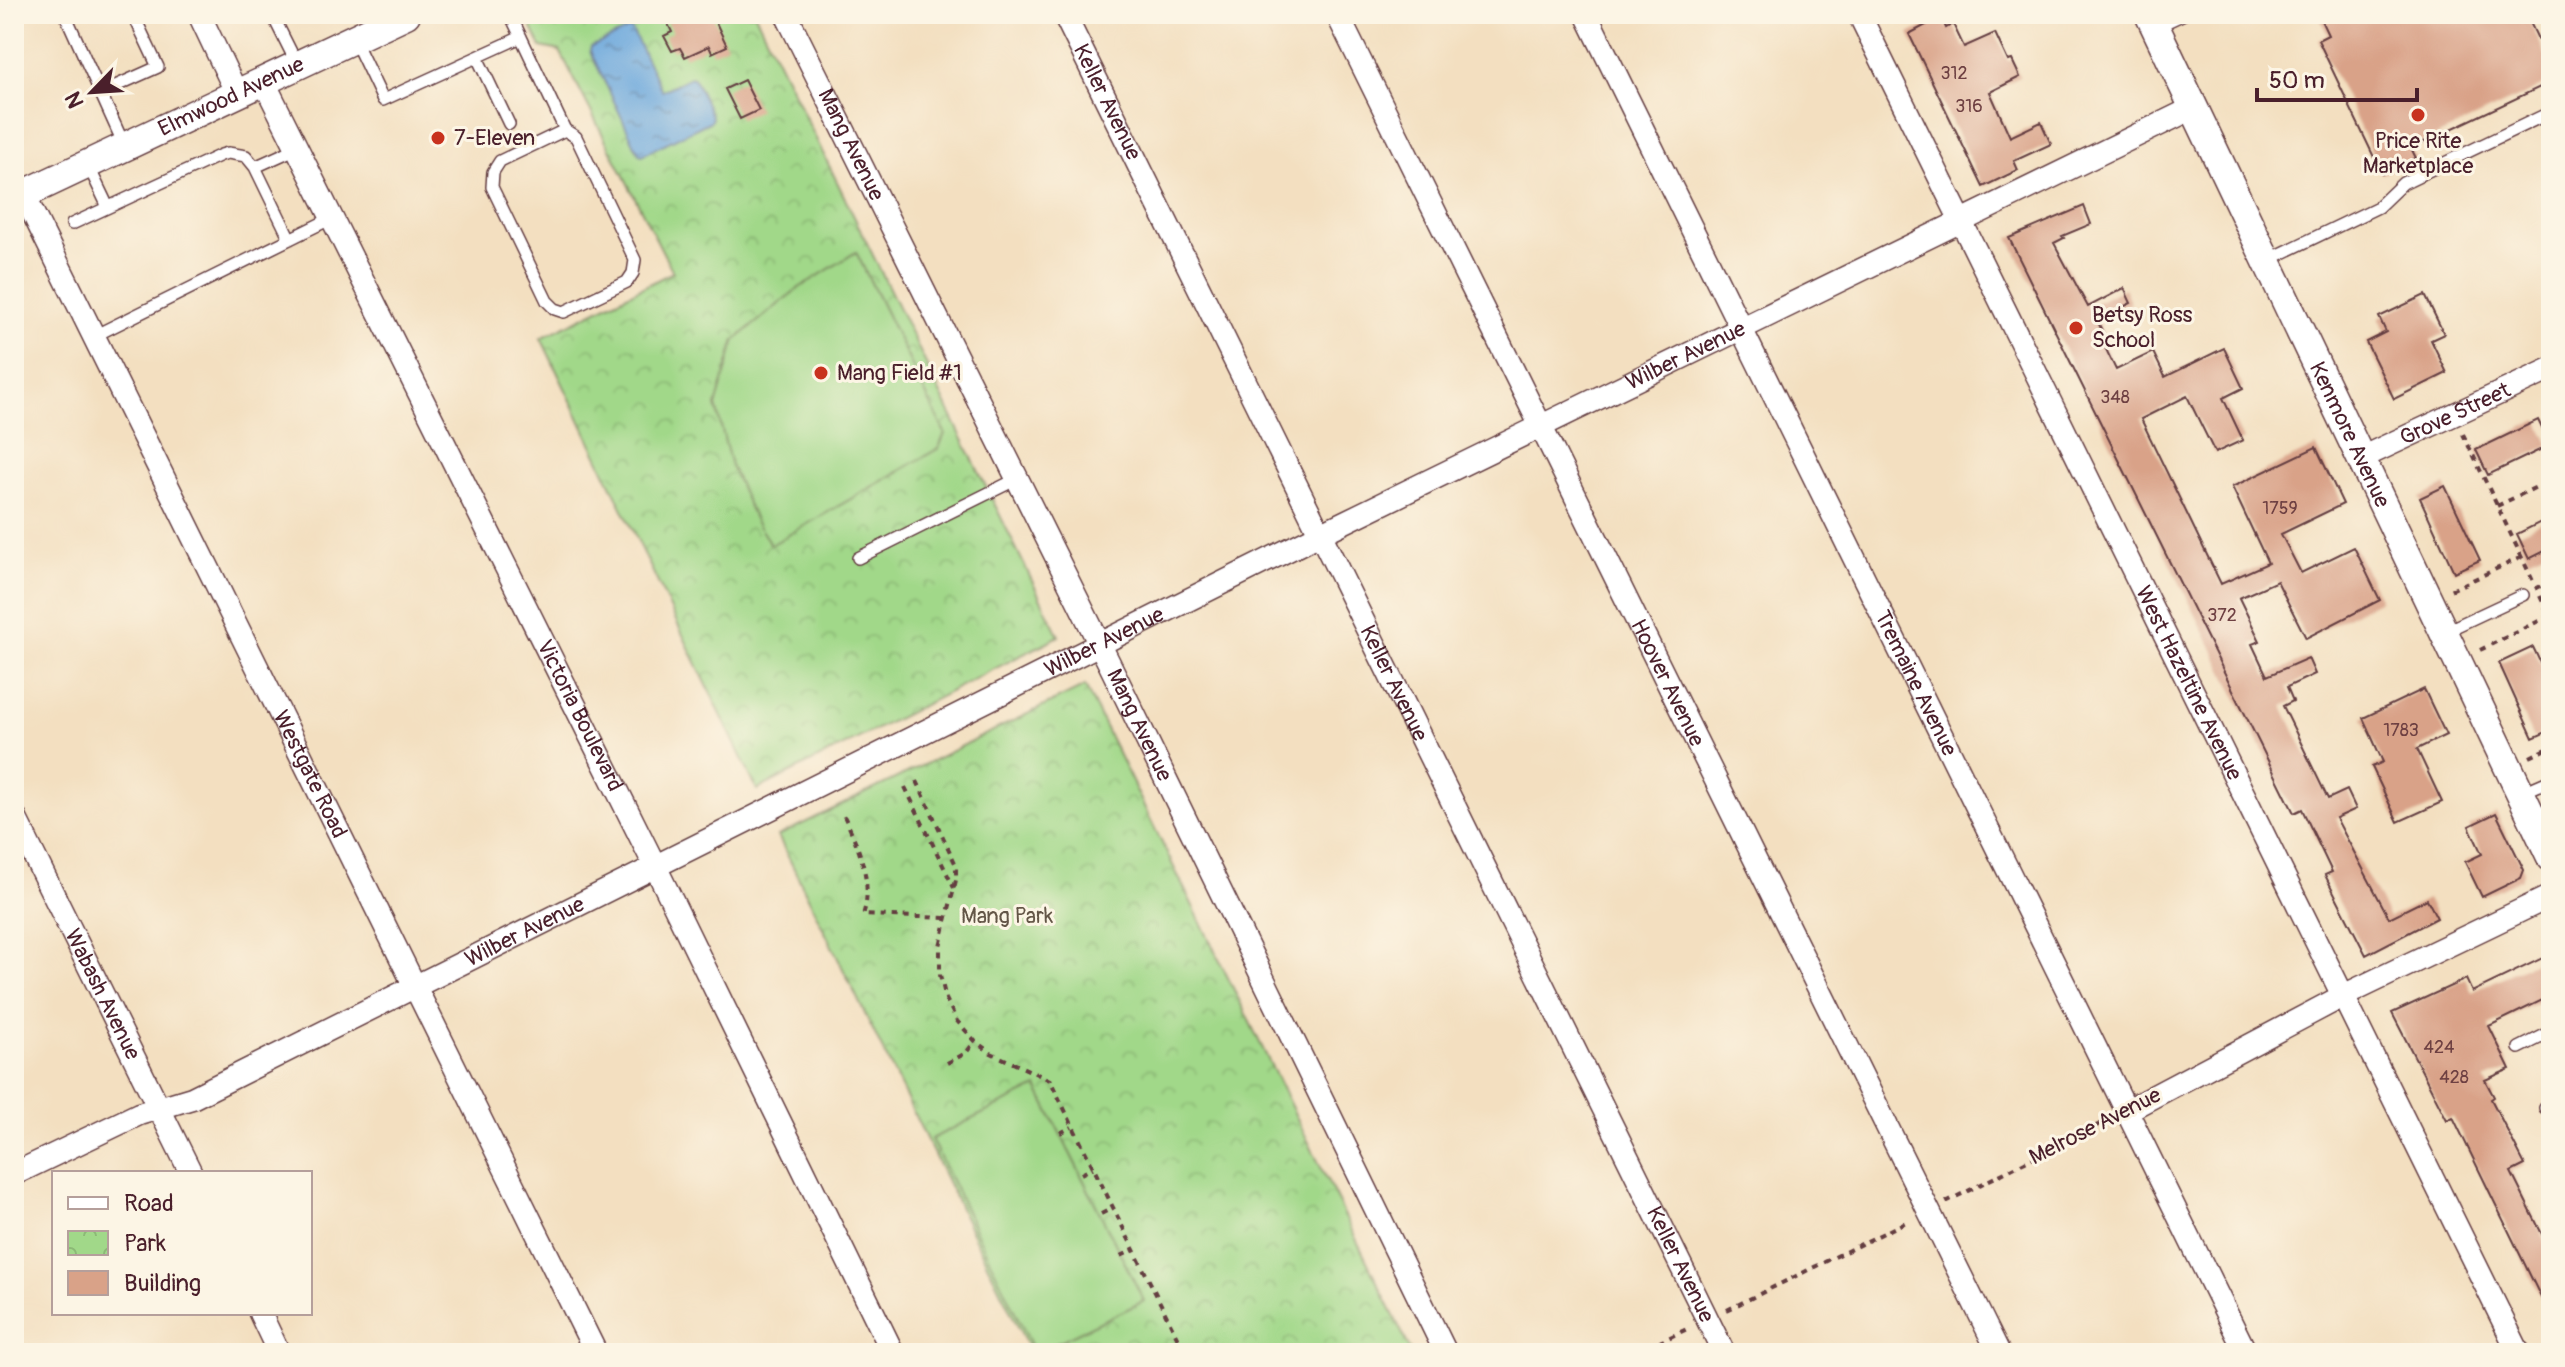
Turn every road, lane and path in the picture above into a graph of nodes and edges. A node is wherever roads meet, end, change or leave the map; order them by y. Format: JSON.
{"nodes":[{"id":1,"x":65,"y":14,"type":"edge"},
{"id":2,"x":133,"y":14,"type":"edge"},
{"id":3,"x":199,"y":14,"type":"edge"},
{"id":4,"x":272,"y":14,"type":"edge"},
{"id":5,"x":510,"y":14,"type":"edge"},
{"id":6,"x":786,"y":14,"type":"edge"},
{"id":7,"x":1064,"y":14,"type":"edge"},
{"id":8,"x":1337,"y":14,"type":"edge"},
{"id":9,"x":1586,"y":14,"type":"edge"},
{"id":10,"x":1859,"y":14,"type":"edge"},
{"id":11,"x":2184,"y":14,"type":"edge"},
{"id":12,"x":392,"y":17,"type":"edge"},
{"id":13,"x":2152,"y":21,"type":"edge"},
{"id":14,"x":521,"y":37,"type":"junction"},
{"id":15,"x":354,"y":39,"type":"junction"},
{"id":16,"x":477,"y":57,"type":"junction"},
{"id":17,"x":298,"y":65,"type":"junction"},
{"id":18,"x":264,"y":82,"type":"junction"},
{"id":19,"x":100,"y":93,"type":"junction"},
{"id":20,"x":237,"y":94,"type":"junction"},
{"id":21,"x":2193,"y":108,"type":"junction"},
{"id":22,"x":2551,"y":112,"type":"edge"},
{"id":23,"x":509,"y":124,"type":"dead end"},
{"id":24,"x":565,"y":130,"type":"junction"},
{"id":25,"x":125,"y":147,"type":"junction"},
{"id":26,"x":297,"y":148,"type":"junction"},
{"id":27,"x":88,"y":165,"type":"junction"},
{"id":28,"x":255,"y":167,"type":"junction"},
{"id":29,"x":19,"y":197,"type":"edge"},
{"id":30,"x":108,"y":207,"type":"junction"},
{"id":31,"x":332,"y":218,"type":"junction"},
{"id":32,"x":1960,"y":223,"type":"junction"},
{"id":33,"x":72,"y":224,"type":"dead end"},
{"id":34,"x":290,"y":239,"type":"junction"},
{"id":35,"x":2266,"y":261,"type":"junction"},
{"id":36,"x":1741,"y":331,"type":"junction"},
{"id":37,"x":94,"y":336,"type":"junction"},
{"id":38,"x":2551,"y":369,"type":"edge"},
{"id":39,"x":1541,"y":428,"type":"junction"},
{"id":40,"x":2461,"y":430,"type":"dead end"},
{"id":41,"x":2361,"y":458,"type":"junction"},
{"id":42,"x":1017,"y":479,"type":"junction"},
{"id":43,"x":2551,"y":480,"type":"edge"},
{"id":44,"x":2497,"y":506,"type":"junction"},
{"id":45,"x":1320,"y":534,"type":"junction"},
{"id":46,"x":2522,"y":557,"type":"junction"},
{"id":47,"x":858,"y":558,"type":"dead end"},
{"id":48,"x":2551,"y":581,"type":"edge"},
{"id":49,"x":2449,"y":591,"type":"dead end"},
{"id":50,"x":2531,"y":591,"type":"junction"},
{"id":51,"x":2550,"y":618,"type":"edge"},
{"id":52,"x":2444,"y":632,"type":"junction"},
{"id":53,"x":1099,"y":644,"type":"junction"},
{"id":54,"x":2477,"y":651,"type":"dead end"},
{"id":55,"x":2551,"y":747,"type":"edge"},
{"id":56,"x":2528,"y":758,"type":"dead end"},
{"id":57,"x":2551,"y":780,"type":"edge"},
{"id":58,"x":917,"y":781,"type":"dead end"},
{"id":59,"x":905,"y":787,"type":"dead end"},
{"id":60,"x":2520,"y":793,"type":"junction"},
{"id":61,"x":14,"y":815,"type":"edge"},
{"id":62,"x":844,"y":816,"type":"dead end"},
{"id":63,"x":2551,"y":857,"type":"edge"},
{"id":64,"x":655,"y":866,"type":"junction"},
{"id":65,"x":954,"y":888,"type":"junction"},
{"id":66,"x":2551,"y":896,"type":"edge"},
{"id":67,"x":946,"y":918,"type":"junction"},
{"id":68,"x":415,"y":986,"type":"junction"},
{"id":69,"x":2343,"y":996,"type":"junction"},
{"id":70,"x":2551,"y":1032,"type":"edge"},
{"id":71,"x":975,"y":1041,"type":"junction"},
{"id":72,"x":2519,"y":1048,"type":"dead end"},
{"id":73,"x":947,"y":1063,"type":"dead end"},
{"id":74,"x":159,"y":1108,"type":"junction"},
{"id":75,"x":2126,"y":1111,"type":"junction"},
{"id":76,"x":1073,"y":1127,"type":"junction"},
{"id":77,"x":1060,"y":1133,"type":"dead end"},
{"id":78,"x":1093,"y":1168,"type":"junction"},
{"id":79,"x":190,"y":1171,"type":"edge"},
{"id":80,"x":14,"y":1174,"type":"edge"},
{"id":81,"x":1081,"y":1174,"type":"dead end"},
{"id":82,"x":1113,"y":1208,"type":"junction"},
{"id":83,"x":1929,"y":1210,"type":"junction"},
{"id":84,"x":1101,"y":1214,"type":"dead end"},
{"id":85,"x":1134,"y":1250,"type":"junction"},
{"id":86,"x":1121,"y":1256,"type":"dead end"},
{"id":87,"x":261,"y":1315,"type":"edge"},
{"id":88,"x":1708,"y":1319,"type":"junction"},
{"id":89,"x":279,"y":1353,"type":"edge"},
{"id":90,"x":596,"y":1353,"type":"edge"},
{"id":91,"x":893,"y":1353,"type":"edge"},
{"id":92,"x":1185,"y":1353,"type":"edge"},
{"id":93,"x":1446,"y":1353,"type":"edge"},
{"id":94,"x":1637,"y":1353,"type":"edge"},
{"id":95,"x":1724,"y":1353,"type":"edge"},
{"id":96,"x":1999,"y":1353,"type":"edge"},
{"id":97,"x":2246,"y":1353,"type":"edge"},
{"id":98,"x":2519,"y":1353,"type":"edge"}],
"edges":[{"from":1,"to":19,"type":"lane"},
{"from":2,"to":19,"type":"lane"},
{"from":3,"to":20,"type":"street"},
{"from":4,"to":17,"type":"lane"},
{"from":5,"to":14,"type":"lane"},
{"from":6,"to":42,"type":"street","name":"Mang Avenue"},
{"from":7,"to":45,"type":"street","name":"Keller Avenue"},
{"from":8,"to":39,"type":"street","name":"Hoover Avenue"},
{"from":9,"to":36,"type":"street","name":"Tremaine Avenue"},
{"from":10,"to":32,"type":"street","name":"West Hazeltine Avenue"},
{"from":11,"to":13,"type":"lane"},
{"from":12,"to":15,"type":"street","name":"Elmwood Avenue"},
{"from":13,"to":21,"type":"street","name":"Kenmore Avenue"},
{"from":14,"to":16,"type":"lane"},
{"from":14,"to":24,"type":"lane"},
{"from":15,"to":16,"type":"lane"},
{"from":15,"to":17,"type":"street","name":"Elmwood Avenue"},
{"from":16,"to":23,"type":"lane"},
{"from":17,"to":18,"type":"street","name":"Elmwood Avenue"},
{"from":18,"to":20,"type":"street","name":"Elmwood Avenue"},
{"from":18,"to":26,"type":"street","name":"Victoria Boulevard"},
{"from":19,"to":25,"type":"lane"},
{"from":20,"to":25,"type":"street","name":"Elmwood Avenue"},
{"from":21,"to":32,"type":"street","name":"Wilber Avenue"},
{"from":21,"to":35,"type":"street","name":"Kenmore Avenue"},
{"from":22,"to":35,"type":"lane"},
{"from":24,"to":24,"type":"lane"},
{"from":25,"to":27,"type":"street","name":"Elmwood Avenue"},
{"from":26,"to":28,"type":"lane"},
{"from":26,"to":31,"type":"street","name":"Victoria Boulevard"},
{"from":27,"to":29,"type":"street","name":"Elmwood Avenue"},
{"from":27,"to":30,"type":"lane"},
{"from":28,"to":30,"type":"lane"},
{"from":28,"to":34,"type":"lane"},
{"from":29,"to":37,"type":"street","name":"Westgate Road"},
{"from":30,"to":33,"type":"lane"},
{"from":31,"to":34,"type":"lane"},
{"from":31,"to":64,"type":"street","name":"Victoria Boulevard"},
{"from":32,"to":36,"type":"street","name":"Wilber Avenue"},
{"from":32,"to":69,"type":"street","name":"West Hazeltine Avenue"},
{"from":34,"to":37,"type":"lane"},
{"from":35,"to":41,"type":"street","name":"Kenmore Avenue"},
{"from":36,"to":39,"type":"street","name":"Wilber Avenue"},
{"from":36,"to":75,"type":"street","name":"Tremaine Avenue"},
{"from":37,"to":68,"type":"street","name":"Westgate Road"},
{"from":38,"to":41,"type":"street","name":"Grove Street"},
{"from":39,"to":45,"type":"street","name":"Wilber Avenue"},
{"from":39,"to":83,"type":"street","name":"Hoover Avenue"},
{"from":40,"to":44,"type":"path"},
{"from":41,"to":52,"type":"street","name":"Kenmore Avenue"},
{"from":42,"to":47,"type":"lane"},
{"from":42,"to":53,"type":"street","name":"Mang Avenue"},
{"from":43,"to":44,"type":"path"},
{"from":44,"to":46,"type":"path"},
{"from":45,"to":53,"type":"street","name":"Wilber Avenue"},
{"from":45,"to":88,"type":"street","name":"Keller Avenue"},
{"from":46,"to":49,"type":"path"},
{"from":46,"to":50,"type":"path"},
{"from":48,"to":50,"type":"path"},
{"from":50,"to":51,"type":"path"},
{"from":50,"to":52,"type":"lane"},
{"from":51,"to":54,"type":"path"},
{"from":52,"to":60,"type":"street","name":"Kenmore Avenue"},
{"from":53,"to":64,"type":"street","name":"Wilber Avenue"},
{"from":53,"to":93,"type":"street","name":"Mang Avenue"},
{"from":55,"to":56,"type":"path"},
{"from":57,"to":60,"type":"lane"},
{"from":58,"to":65,"type":"path"},
{"from":59,"to":65,"type":"path"},
{"from":60,"to":63,"type":"street","name":"Kenmore Avenue"},
{"from":61,"to":74,"type":"street","name":"Wabash Avenue"},
{"from":62,"to":67,"type":"path"},
{"from":64,"to":68,"type":"street","name":"Wilber Avenue"},
{"from":64,"to":91,"type":"street","name":"Victoria Boulevard"},
{"from":65,"to":67,"type":"path"},
{"from":66,"to":69,"type":"street","name":"Melrose Avenue"},
{"from":67,"to":71,"type":"path"},
{"from":68,"to":74,"type":"street","name":"Wilber Avenue"},
{"from":68,"to":90,"type":"street","name":"Westgate Road"},
{"from":69,"to":75,"type":"street","name":"Melrose Avenue"},
{"from":69,"to":98,"type":"street","name":"West Hazeltine Avenue"},
{"from":70,"to":72,"type":"lane"},
{"from":71,"to":73,"type":"path"},
{"from":71,"to":76,"type":"path"},
{"from":74,"to":79,"type":"street","name":"Wabash Avenue"},
{"from":74,"to":80,"type":"street","name":"Wilber Avenue"},
{"from":75,"to":83,"type":"path","name":"Melrose Avenue"},
{"from":75,"to":97,"type":"street","name":"Tremaine Avenue"},
{"from":76,"to":77,"type":"path"},
{"from":76,"to":78,"type":"path"},
{"from":78,"to":81,"type":"path"},
{"from":78,"to":82,"type":"path"},
{"from":82,"to":84,"type":"path"},
{"from":82,"to":85,"type":"path"},
{"from":83,"to":88,"type":"path","name":"Melrose Avenue"},
{"from":83,"to":96,"type":"street","name":"Hoover Avenue"},
{"from":85,"to":86,"type":"path"},
{"from":85,"to":92,"type":"path"},
{"from":87,"to":89,"type":"street"},
{"from":88,"to":94,"type":"path","name":"Melrose Avenue"},
{"from":88,"to":95,"type":"street","name":"Keller Avenue"}]}
